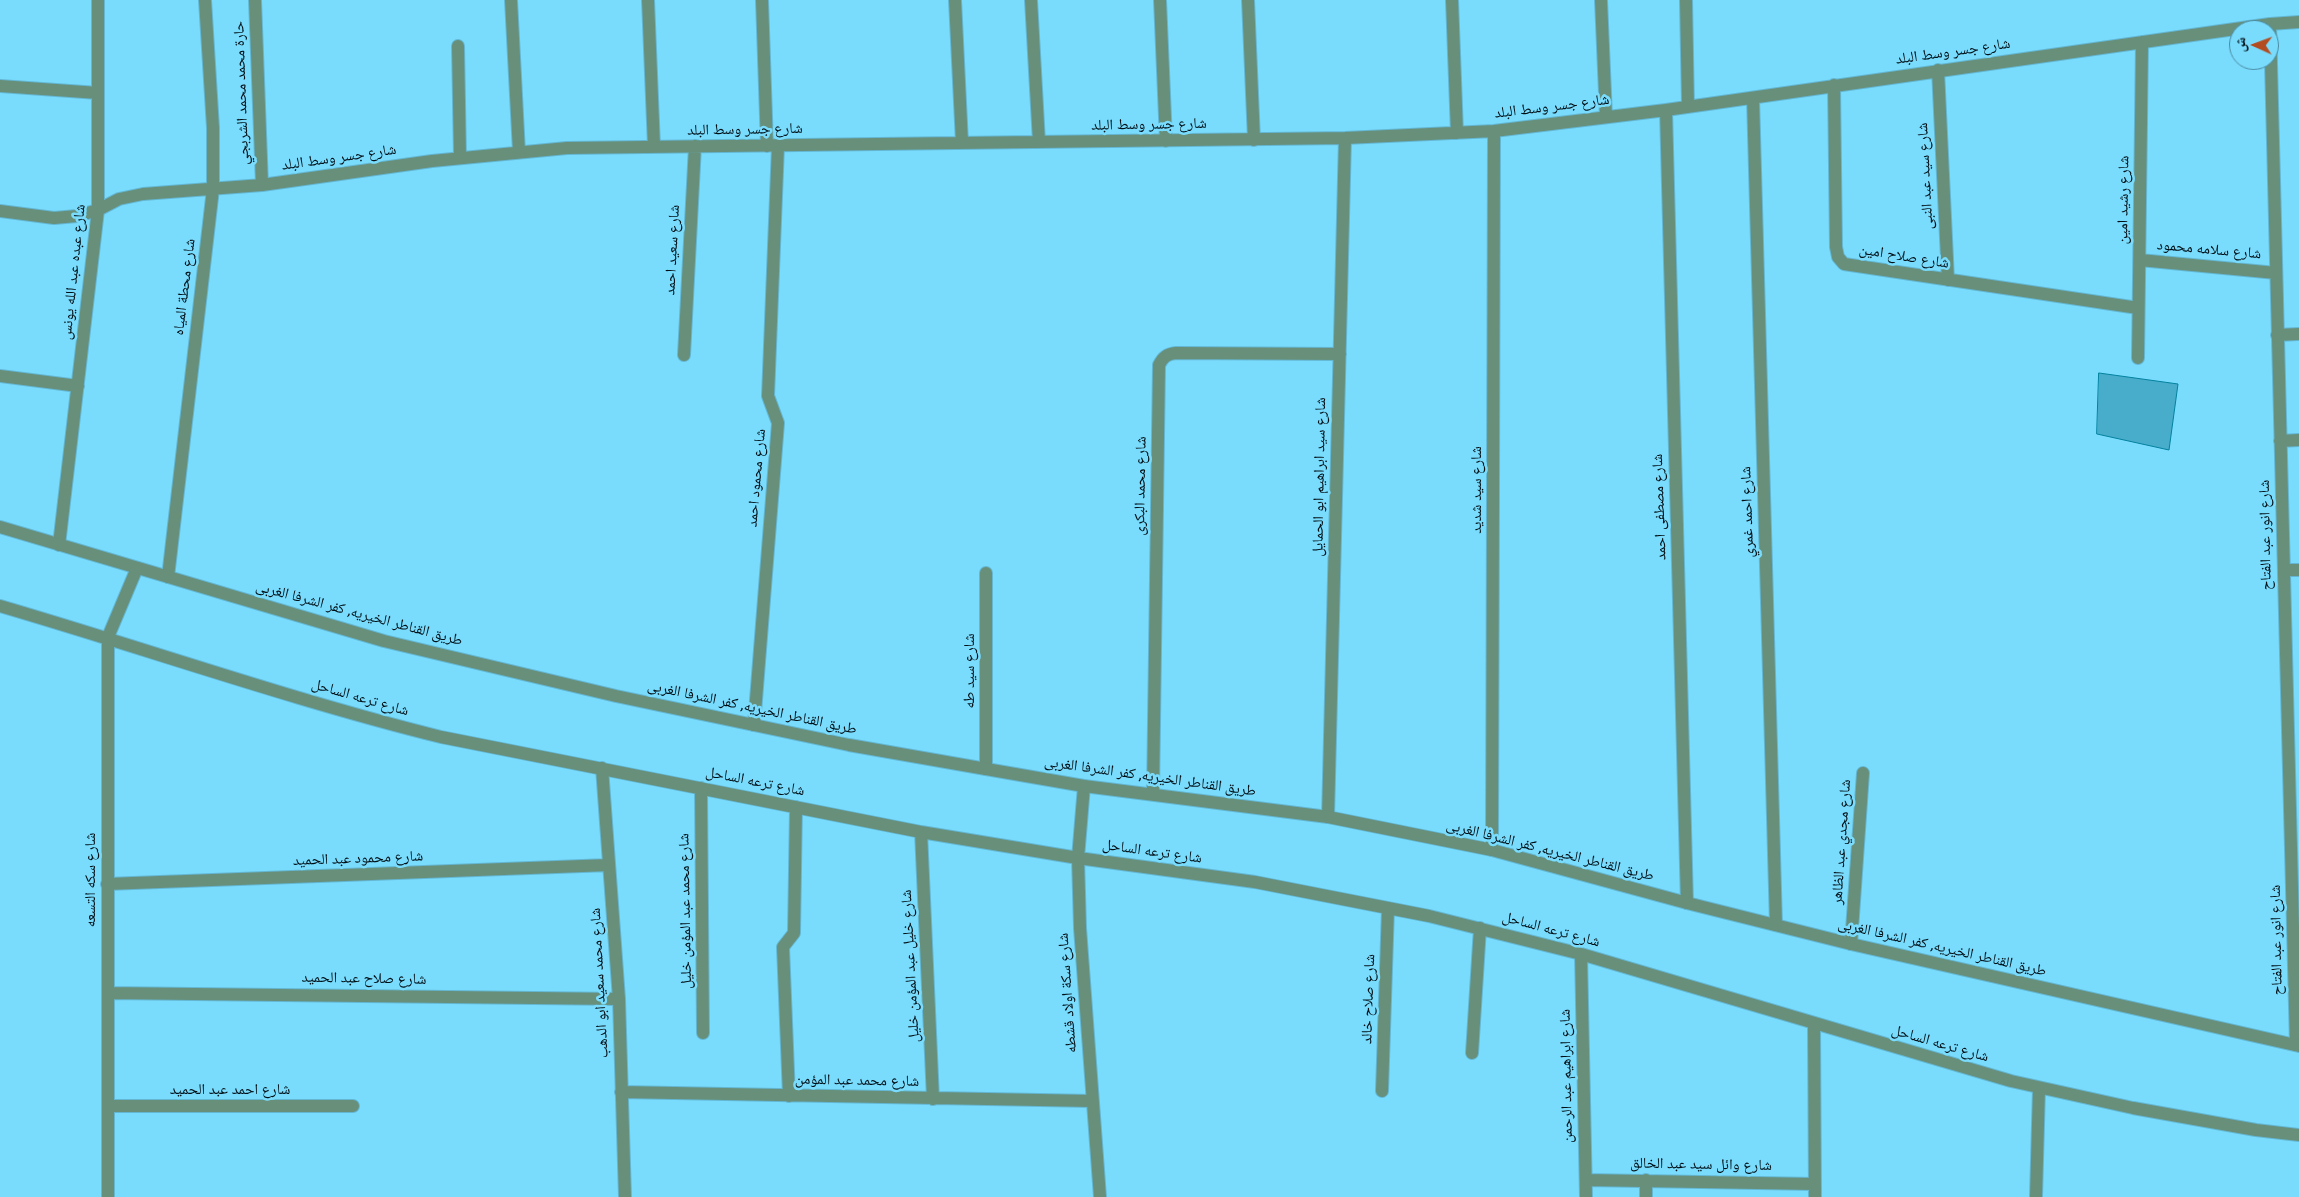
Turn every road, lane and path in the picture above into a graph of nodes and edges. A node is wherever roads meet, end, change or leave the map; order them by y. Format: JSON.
{"nodes":[{"id":1,"x":98,"y":0,"type":"edge"},
{"id":2,"x":205,"y":0,"type":"edge"},
{"id":3,"x":255,"y":0,"type":"edge"},
{"id":4,"x":511,"y":0,"type":"edge"},
{"id":5,"x":648,"y":0,"type":"edge"},
{"id":6,"x":762,"y":0,"type":"edge"},
{"id":7,"x":955,"y":0,"type":"edge"},
{"id":8,"x":1031,"y":0,"type":"edge"},
{"id":9,"x":1160,"y":0,"type":"edge"},
{"id":10,"x":1248,"y":0,"type":"edge"},
{"id":11,"x":1452,"y":0,"type":"edge"},
{"id":12,"x":1601,"y":0,"type":"edge"},
{"id":13,"x":1686,"y":0,"type":"edge"},
{"id":14,"x":2299,"y":22,"type":"edge"},
{"id":15,"x":2279,"y":23,"type":"edge"},
{"id":16,"x":2229,"y":30,"type":"edge"},
{"id":17,"x":2142,"y":42,"type":"junction"},
{"id":18,"x":458,"y":46,"type":"dead end"},
{"id":19,"x":1938,"y":70,"type":"junction"},
{"id":20,"x":2271,"y":70,"type":"edge"},
{"id":21,"x":1834,"y":85,"type":"junction"},
{"id":22,"x":0,"y":86,"type":"edge"},
{"id":23,"x":98,"y":92,"type":"junction"},
{"id":24,"x":1753,"y":98,"type":"junction"},
{"id":25,"x":1688,"y":107,"type":"junction"},
{"id":26,"x":1666,"y":110,"type":"junction"},
{"id":27,"x":1606,"y":117,"type":"junction"},
{"id":28,"x":1494,"y":131,"type":"junction"},
{"id":29,"x":1457,"y":133,"type":"junction"},
{"id":30,"x":1345,"y":138,"type":"junction"},
{"id":31,"x":1254,"y":140,"type":"junction"},
{"id":32,"x":1166,"y":141,"type":"junction"},
{"id":33,"x":1039,"y":142,"type":"junction"},
{"id":34,"x":962,"y":143,"type":"junction"},
{"id":35,"x":695,"y":146,"type":"junction"},
{"id":36,"x":772,"y":146,"type":"junction"},
{"id":37,"x":654,"y":147,"type":"junction"},
{"id":38,"x":520,"y":152,"type":"junction"},
{"id":39,"x":460,"y":158,"type":"junction"},
{"id":40,"x":262,"y":185,"type":"junction"},
{"id":41,"x":213,"y":189,"type":"junction"},
{"id":42,"x":98,"y":210,"type":"junction"},
{"id":43,"x":0,"y":211,"type":"edge"},
{"id":44,"x":2140,"y":260,"type":"junction"},
{"id":45,"x":2276,"y":273,"type":"junction"},
{"id":46,"x":1948,"y":280,"type":"junction"},
{"id":47,"x":2138,"y":308,"type":"junction"},
{"id":48,"x":2299,"y":334,"type":"edge"},
{"id":49,"x":2278,"y":335,"type":"junction"},
{"id":50,"x":1340,"y":354,"type":"junction"},
{"id":51,"x":684,"y":355,"type":"dead end"},
{"id":52,"x":2138,"y":358,"type":"dead end"},
{"id":53,"x":0,"y":376,"type":"edge"},
{"id":54,"x":78,"y":386,"type":"junction"},
{"id":55,"x":2299,"y":440,"type":"edge"},
{"id":56,"x":2280,"y":441,"type":"junction"},
{"id":57,"x":0,"y":527,"type":"edge"},
{"id":58,"x":59,"y":545,"type":"junction"},
{"id":59,"x":137,"y":568,"type":"junction"},
{"id":60,"x":2284,"y":570,"type":"junction"},
{"id":61,"x":2299,"y":570,"type":"edge"},
{"id":62,"x":986,"y":573,"type":"dead end"},
{"id":63,"x":168,"y":578,"type":"junction"},
{"id":64,"x":0,"y":606,"type":"edge"},
{"id":65,"x":110,"y":632,"type":"junction"},
{"id":66,"x":2293,"y":708,"type":"edge"},
{"id":67,"x":754,"y":725,"type":"junction"},
{"id":68,"x":602,"y":768,"type":"junction"},
{"id":69,"x":986,"y":769,"type":"junction"},
{"id":70,"x":1863,"y":773,"type":"dead end"},
{"id":71,"x":1084,"y":786,"type":"junction"},
{"id":72,"x":701,"y":788,"type":"junction"},
{"id":73,"x":1153,"y":793,"type":"junction"},
{"id":74,"x":796,"y":807,"type":"junction"},
{"id":75,"x":1328,"y":817,"type":"junction"},
{"id":76,"x":921,"y":832,"type":"junction"},
{"id":77,"x":1492,"y":850,"type":"junction"},
{"id":78,"x":1078,"y":858,"type":"junction"},
{"id":79,"x":610,"y":866,"type":"junction"},
{"id":80,"x":107,"y":884,"type":"junction"},
{"id":81,"x":1687,"y":903,"type":"junction"},
{"id":82,"x":1388,"y":908,"type":"junction"},
{"id":83,"x":1776,"y":925,"type":"junction"},
{"id":84,"x":1480,"y":928,"type":"junction"},
{"id":85,"x":1851,"y":944,"type":"junction"},
{"id":86,"x":1581,"y":954,"type":"junction"},
{"id":87,"x":108,"y":993,"type":"junction"},
{"id":88,"x":618,"y":999,"type":"junction"},
{"id":89,"x":1814,"y":1024,"type":"junction"},
{"id":90,"x":703,"y":1033,"type":"dead end"},
{"id":91,"x":2297,"y":1046,"type":"edge"},
{"id":92,"x":1472,"y":1053,"type":"dead end"},
{"id":93,"x":2039,"y":1088,"type":"junction"},
{"id":94,"x":1382,"y":1091,"type":"dead end"},
{"id":95,"x":621,"y":1092,"type":"junction"},
{"id":96,"x":789,"y":1096,"type":"junction"},
{"id":97,"x":933,"y":1099,"type":"junction"},
{"id":98,"x":1092,"y":1101,"type":"junction"},
{"id":99,"x":108,"y":1106,"type":"junction"},
{"id":100,"x":353,"y":1106,"type":"dead end"},
{"id":101,"x":2299,"y":1135,"type":"edge"},
{"id":102,"x":1586,"y":1180,"type":"junction"},
{"id":103,"x":1646,"y":1180,"type":"junction"},
{"id":104,"x":1815,"y":1184,"type":"junction"},
{"id":105,"x":108,"y":1197,"type":"edge"},
{"id":106,"x":625,"y":1197,"type":"edge"},
{"id":107,"x":1100,"y":1197,"type":"edge"},
{"id":108,"x":1586,"y":1197,"type":"edge"},
{"id":109,"x":1646,"y":1197,"type":"edge"},
{"id":110,"x":1815,"y":1197,"type":"edge"},
{"id":111,"x":2036,"y":1197,"type":"edge"}],
"edges":[{"from":1,"to":23,"type":"street","name":"شارع عبده عبد الله يونس"},
{"from":2,"to":41,"type":"street","name":"شارع محطة المياه"},
{"from":3,"to":40,"type":"street","name":"حارة محمد محمد الشربجي"},
{"from":4,"to":38,"type":"street"},
{"from":5,"to":37,"type":"street"},
{"from":6,"to":36,"type":"street","name":"شارع محمود احمد"},
{"from":7,"to":34,"type":"street"},
{"from":8,"to":33,"type":"street"},
{"from":9,"to":32,"type":"street"},
{"from":10,"to":31,"type":"street"},
{"from":11,"to":29,"type":"street"},
{"from":12,"to":27,"type":"street"},
{"from":13,"to":25,"type":"street"},
{"from":14,"to":15,"type":"street","name":"شارع جسر وسط البلد"},
{"from":16,"to":17,"type":"street","name":"شارع جسر وسط البلد"},
{"from":17,"to":19,"type":"street","name":"شارع جسر وسط البلد"},
{"from":17,"to":44,"type":"street","name":"شارع رشيد امين"},
{"from":18,"to":39,"type":"street"},
{"from":19,"to":21,"type":"street","name":"شارع جسر وسط البلد"},
{"from":19,"to":46,"type":"street","name":"شارع سيد عبد النبى"},
{"from":20,"to":45,"type":"street","name":"شارع انور عبد الفتاح"},
{"from":21,"to":24,"type":"street","name":"شارع جسر وسط البلد"},
{"from":21,"to":46,"type":"street","name":"شارع صلاح امين"},
{"from":22,"to":23,"type":"street"},
{"from":23,"to":42,"type":"street","name":"شارع عبده عبد الله يونس"},
{"from":24,"to":25,"type":"street","name":"شارع جسر وسط البلد"},
{"from":24,"to":83,"type":"street","name":"شارع احمد غمري"},
{"from":25,"to":26,"type":"street","name":"شارع جسر وسط البلد"},
{"from":26,"to":27,"type":"street","name":"شارع جسر وسط البلد"},
{"from":26,"to":81,"type":"street","name":"شارع مصطفى احمد"},
{"from":27,"to":28,"type":"street","name":"شارع جسر وسط البلد"},
{"from":28,"to":29,"type":"street","name":"شارع جسر وسط البلد"},
{"from":28,"to":77,"type":"street","name":"شارع سيد شديد"},
{"from":29,"to":30,"type":"street","name":"شارع جسر وسط البلد"},
{"from":30,"to":31,"type":"street","name":"شارع جسر وسط البلد"},
{"from":30,"to":50,"type":"street","name":"شارع سيد ابراهيم ابو الحمايل"},
{"from":31,"to":32,"type":"street","name":"شارع جسر وسط البلد"},
{"from":32,"to":33,"type":"street","name":"شارع جسر وسط البلد"},
{"from":33,"to":34,"type":"street","name":"شارع جسر وسط البلد"},
{"from":34,"to":36,"type":"street","name":"شارع جسر وسط البلد"},
{"from":35,"to":36,"type":"street","name":"شارع جسر وسط البلد"},
{"from":35,"to":37,"type":"street","name":"شارع جسر وسط البلد"},
{"from":35,"to":51,"type":"street","name":"شارع سعيد احمد"},
{"from":36,"to":67,"type":"street","name":"شارع محمود احمد"},
{"from":37,"to":38,"type":"street","name":"شارع جسر وسط البلد"},
{"from":38,"to":39,"type":"street","name":"شارع جسر وسط البلد"},
{"from":39,"to":40,"type":"street","name":"شارع جسر وسط البلد"},
{"from":40,"to":41,"type":"street","name":"شارع جسر وسط البلد"},
{"from":41,"to":42,"type":"street","name":"شارع جسر وسط البلد"},
{"from":41,"to":63,"type":"street","name":"شارع محطة المياه"},
{"from":42,"to":43,"type":"street","name":"شارع جسر وسط البلد"},
{"from":42,"to":54,"type":"street","name":"شارع عبده عبد الله يونس"},
{"from":44,"to":45,"type":"street","name":"شارع سلامه محمود"},
{"from":44,"to":47,"type":"street","name":"شارع رشيد امين"},
{"from":45,"to":49,"type":"street","name":"شارع انور عبد الفتاح"},
{"from":46,"to":47,"type":"street","name":"شارع صلاح امين"},
{"from":47,"to":52,"type":"street","name":"شارع رشيد امين"},
{"from":48,"to":49,"type":"street"},
{"from":49,"to":56,"type":"street","name":"شارع انور عبد الفتاح"},
{"from":50,"to":73,"type":"street","name":"شارع محمد البكرى"},
{"from":50,"to":75,"type":"street","name":"شارع سيد ابراهيم ابو الحمايل"},
{"from":53,"to":54,"type":"street"},
{"from":54,"to":58,"type":"street","name":"شارع عبده عبد الله يونس"},
{"from":55,"to":56,"type":"street"},
{"from":56,"to":60,"type":"street","name":"شارع انور عبد الفتاح"},
{"from":57,"to":58,"type":"street","name":"طريق القناطر الخيريه, كفر الشرفا الغربى"},
{"from":58,"to":59,"type":"street","name":"طريق القناطر الخيريه, كفر الشرفا الغربى"},
{"from":59,"to":63,"type":"street","name":"طريق القناطر الخيريه, كفر الشرفا الغربى"},
{"from":59,"to":65,"type":"street","name":"شارع سكه التسعه"},
{"from":60,"to":61,"type":"street"},
{"from":60,"to":66,"type":"street","name":"شارع انور عبد الفتاح"},
{"from":62,"to":69,"type":"street","name":"شارع سيد طه"},
{"from":63,"to":67,"type":"street","name":"طريق القناطر الخيريه, كفر الشرفا الغربى"},
{"from":64,"to":65,"type":"street","name":"شارع ترعه الساحل"},
{"from":65,"to":68,"type":"street","name":"شارع ترعه الساحل"},
{"from":65,"to":80,"type":"street","name":"شارع سكه التسعه"},
{"from":66,"to":91,"type":"street","name":"شارع انور عبد الفتاح"},
{"from":67,"to":69,"type":"street","name":"طريق القناطر الخيريه, كفر الشرفا الغربى"},
{"from":68,"to":72,"type":"street","name":"شارع ترعه الساحل"},
{"from":68,"to":79,"type":"street","name":"شارع محمد سعيد ابو الدهب"},
{"from":69,"to":71,"type":"street","name":"طريق القناطر الخيريه, كفر الشرفا الغربى"},
{"from":70,"to":85,"type":"street","name":"شارع مجدي عبد الظاهر"},
{"from":71,"to":73,"type":"street","name":"طريق القناطر الخيريه, كفر الشرفا الغربى"},
{"from":71,"to":78,"type":"street","name":"شارع سكة اولاد قشطه"},
{"from":72,"to":74,"type":"street","name":"شارع ترعه الساحل"},
{"from":72,"to":90,"type":"street","name":"شارع محمد عبد المؤمن خليل"},
{"from":73,"to":75,"type":"street","name":"طريق القناطر الخيريه, كفر الشرفا الغربى"},
{"from":74,"to":76,"type":"street","name":"شارع ترعه الساحل"},
{"from":74,"to":96,"type":"street"},
{"from":75,"to":77,"type":"street","name":"طريق القناطر الخيريه, كفر الشرفا الغربى"},
{"from":76,"to":78,"type":"street","name":"شارع ترعه الساحل"},
{"from":76,"to":97,"type":"street","name":"شارع خليل عبد المؤمن خليل"},
{"from":77,"to":81,"type":"street","name":"طريق القناطر الخيريه, كفر الشرفا الغربى"},
{"from":78,"to":82,"type":"street","name":"شارع ترعه الساحل"},
{"from":78,"to":98,"type":"street","name":"شارع سكة اولاد قشطه"},
{"from":79,"to":80,"type":"street","name":"شارع محمود عبد الحميد"},
{"from":79,"to":88,"type":"street","name":"شارع محمد سعيد ابو الدهب"},
{"from":80,"to":87,"type":"street","name":"شارع سكه التسعه"},
{"from":81,"to":83,"type":"street","name":"طريق القناطر الخيريه, كفر الشرفا الغربى"},
{"from":82,"to":84,"type":"street","name":"شارع ترعه الساحل"},
{"from":82,"to":94,"type":"street","name":"شارع صلاح خالد"},
{"from":83,"to":85,"type":"street","name":"طريق القناطر الخيريه, كفر الشرفا الغربى"},
{"from":84,"to":86,"type":"street","name":"شارع ترعه الساحل"},
{"from":84,"to":92,"type":"street"},
{"from":85,"to":91,"type":"street","name":"طريق القناطر الخيريه, كفر الشرفا الغربى"},
{"from":86,"to":89,"type":"street","name":"شارع ترعه الساحل"},
{"from":86,"to":102,"type":"street","name":"شارع ابراهيم عبد الرحمن"},
{"from":87,"to":88,"type":"street","name":"شارع صلاح عبد الحميد"},
{"from":87,"to":99,"type":"street","name":"شارع سكه التسعه"},
{"from":88,"to":95,"type":"street","name":"شارع محمد سعيد ابو الدهب"},
{"from":89,"to":93,"type":"street","name":"شارع ترعه الساحل"},
{"from":89,"to":104,"type":"street"},
{"from":93,"to":101,"type":"street","name":"شارع ترعه الساحل"},
{"from":93,"to":111,"type":"street"},
{"from":95,"to":96,"type":"street","name":"شارع محمد عبد المؤمن"},
{"from":95,"to":106,"type":"street","name":"شارع محمد سعيد ابو الدهب"},
{"from":96,"to":97,"type":"street","name":"شارع محمد عبد المؤمن"},
{"from":97,"to":98,"type":"street","name":"شارع محمد عبد المؤمن"},
{"from":98,"to":107,"type":"street","name":"شارع سكة اولاد قشطه"},
{"from":99,"to":100,"type":"street","name":"شارع احمد عبد الحميد"},
{"from":99,"to":105,"type":"street","name":"شارع سكه التسعه"},
{"from":102,"to":103,"type":"street","name":"شارع وائل سيد عبد الخالق"},
{"from":102,"to":108,"type":"street","name":"شارع ابراهيم عبد الرحمن"},
{"from":103,"to":104,"type":"street","name":"شارع وائل سيد عبد الخالق"},
{"from":103,"to":109,"type":"street"},
{"from":104,"to":110,"type":"street"}]}
